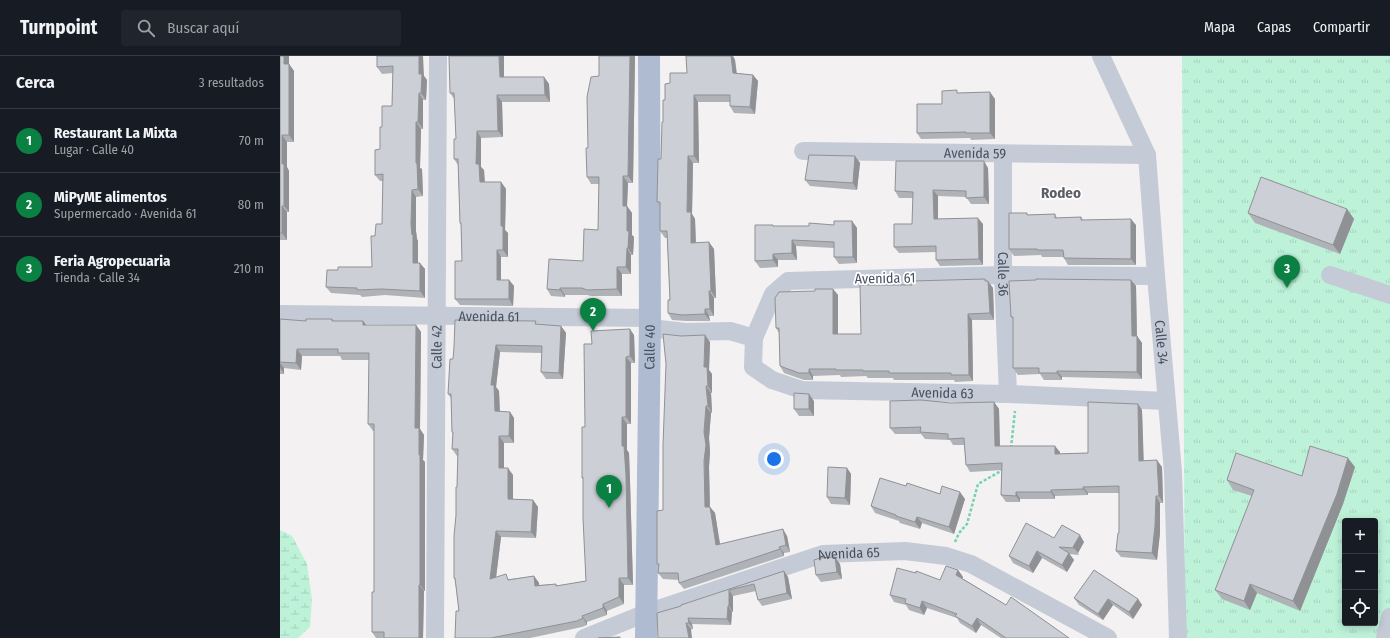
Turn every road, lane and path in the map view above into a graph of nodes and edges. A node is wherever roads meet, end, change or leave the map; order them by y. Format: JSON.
{"nodes":[{"id":1,"x":438,"y":56,"type":"edge"},
{"id":2,"x":649,"y":56,"type":"edge"},
{"id":3,"x":1101,"y":56,"type":"edge"},
{"id":4,"x":803,"y":151,"type":"dead end"},
{"id":5,"x":1003,"y":154,"type":"junction"},
{"id":6,"x":1147,"y":154,"type":"junction"},
{"id":7,"x":1003,"y":275,"type":"junction"},
{"id":8,"x":1330,"y":275,"type":"dead end"},
{"id":9,"x":1156,"y":276,"type":"junction"},
{"id":10,"x":1390,"y":295,"type":"edge"},
{"id":11,"x":280,"y":314,"type":"edge"},
{"id":12,"x":436,"y":315,"type":"junction"},
{"id":13,"x":650,"y":323,"type":"junction"},
{"id":14,"x":754,"y":338,"type":"junction"},
{"id":15,"x":1013,"y":395,"type":"junction"},
{"id":16,"x":1166,"y":400,"type":"junction"},
{"id":17,"x":1008,"y":454,"type":"edge"},
{"id":18,"x":1003,"y":465,"type":"edge"},
{"id":19,"x":946,"y":556,"type":"junction"},
{"id":20,"x":646,"y":613,"type":"junction"},
{"id":21,"x":1390,"y":616,"type":"edge"},
{"id":22,"x":435,"y":638,"type":"edge"},
{"id":23,"x":584,"y":638,"type":"edge"},
{"id":24,"x":646,"y":638,"type":"edge"},
{"id":25,"x":1108,"y":638,"type":"edge"},
{"id":26,"x":1178,"y":638,"type":"edge"},
{"id":27,"x":1385,"y":638,"type":"edge"}],
"edges":[{"from":1,"to":12,"type":"street","name":"Calle 42"},
{"from":2,"to":13,"type":"main road","name":"Calle 40"},
{"from":3,"to":6,"type":"street","name":"Calle 34"},
{"from":4,"to":5,"type":"street","name":"Avenida 59"},
{"from":5,"to":6,"type":"street","name":"Avenida 59"},
{"from":5,"to":7,"type":"street","name":"Calle 36"},
{"from":6,"to":9,"type":"street","name":"Calle 34"},
{"from":7,"to":9,"type":"street","name":"Avenida 61"},
{"from":7,"to":14,"type":"street","name":"Avenida 61"},
{"from":7,"to":15,"type":"street","name":"Calle 36"},
{"from":8,"to":10,"type":"street"},
{"from":9,"to":16,"type":"street","name":"Calle 34"},
{"from":11,"to":12,"type":"street","name":"Avenida 61"},
{"from":12,"to":13,"type":"street","name":"Avenida 61"},
{"from":12,"to":22,"type":"street","name":"Calle 42"},
{"from":13,"to":14,"type":"street","name":"Avenida 61"},
{"from":13,"to":20,"type":"main road","name":"Calle 40"},
{"from":14,"to":15,"type":"street","name":"Avenida 63"},
{"from":15,"to":16,"type":"street","name":"Avenida 63"},
{"from":15,"to":17,"type":"path"},
{"from":16,"to":26,"type":"street","name":"Calle 34"},
{"from":18,"to":19,"type":"path"},
{"from":19,"to":20,"type":"street","name":"Avenida 65"},
{"from":19,"to":25,"type":"street","name":"Avenida 65"},
{"from":20,"to":23,"type":"street","name":"Avenida 65"},
{"from":20,"to":24,"type":"main road","name":"Calle 40"},
{"from":21,"to":27,"type":"street"}]}
